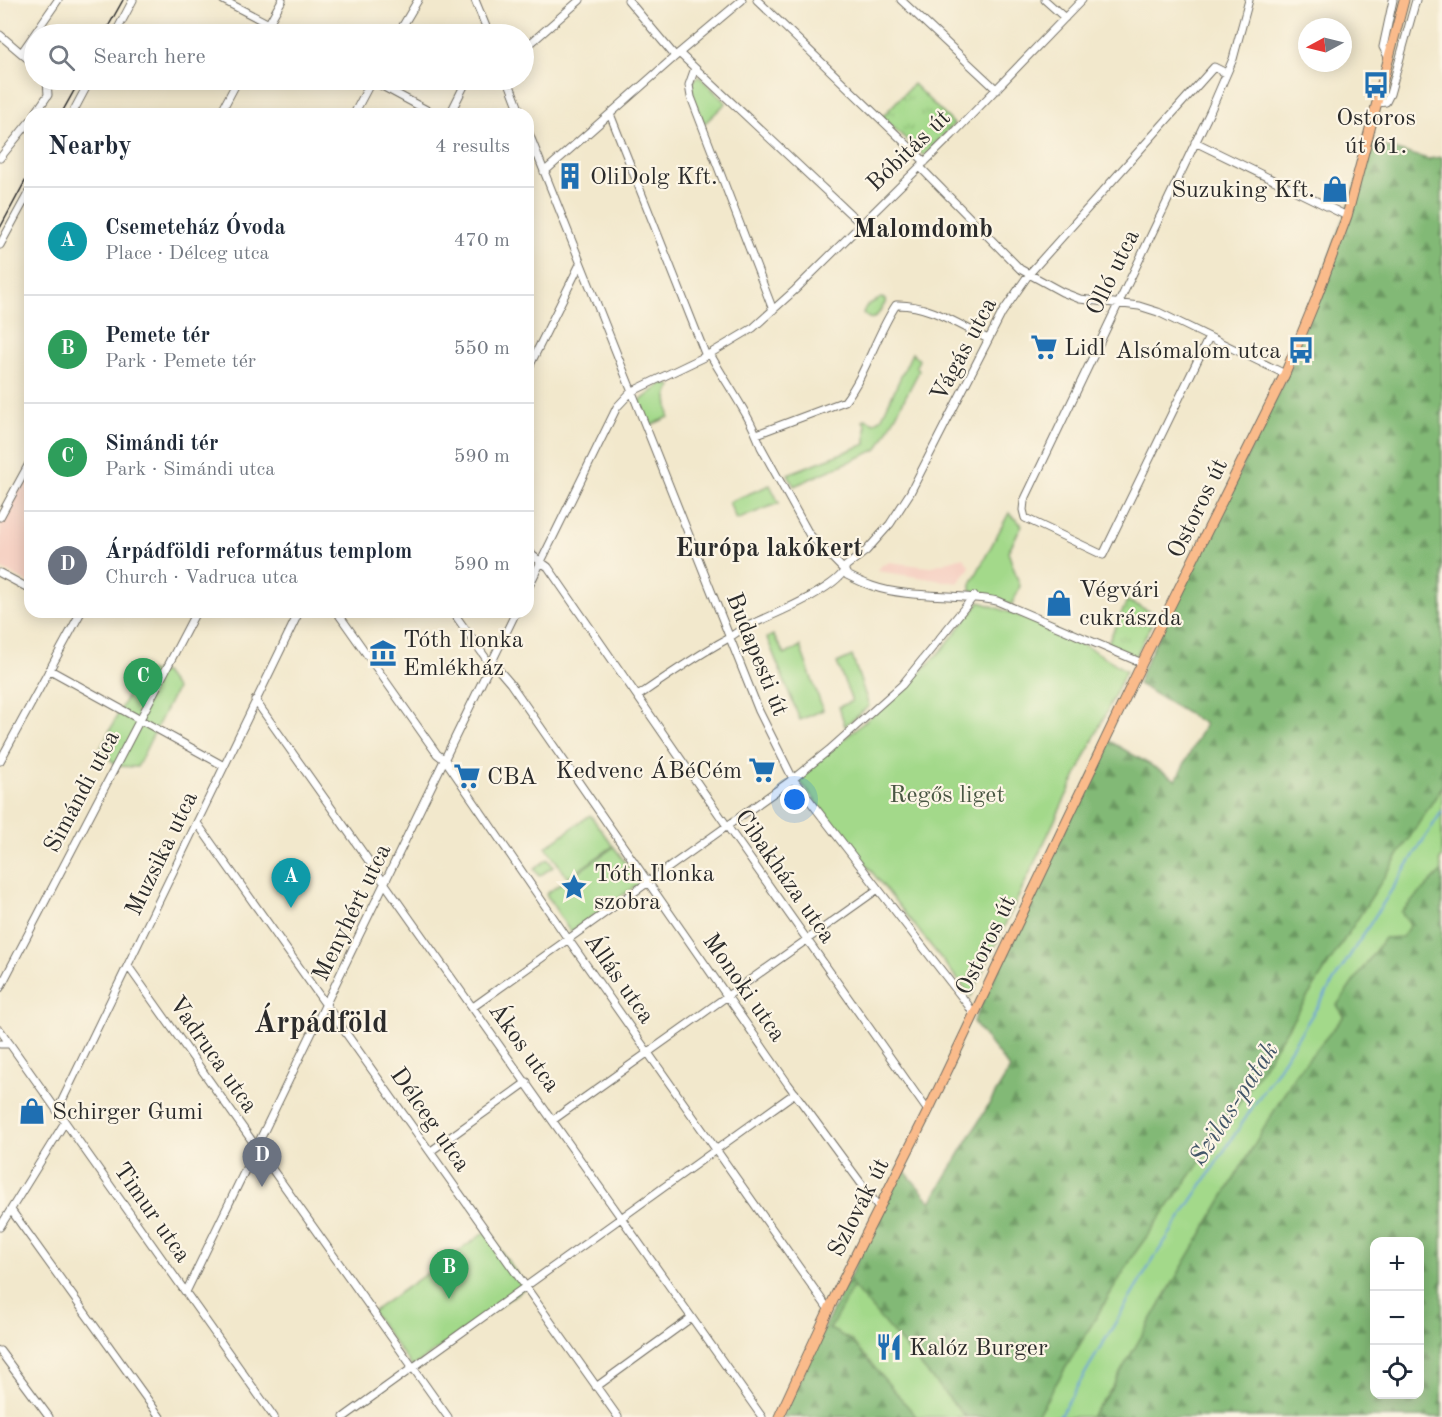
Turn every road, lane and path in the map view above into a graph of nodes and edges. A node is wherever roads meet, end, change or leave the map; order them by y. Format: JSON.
{"nodes":[{"id":1,"x":58,"y":0,"type":"edge"},
{"id":2,"x":133,"y":0,"type":"edge"},
{"id":3,"x":223,"y":0,"type":"edge"},
{"id":4,"x":282,"y":0,"type":"edge"},
{"id":5,"x":418,"y":0,"type":"edge"},
{"id":6,"x":475,"y":0,"type":"edge"},
{"id":7,"x":580,"y":0,"type":"edge"},
{"id":8,"x":628,"y":0,"type":"edge"},
{"id":9,"x":742,"y":0,"type":"edge"},
{"id":10,"x":757,"y":0,"type":"edge"},
{"id":11,"x":901,"y":0,"type":"edge"},
{"id":12,"x":1045,"y":0,"type":"edge"},
{"id":13,"x":1082,"y":0,"type":"edge"},
{"id":14,"x":1249,"y":0,"type":"edge"},
{"id":15,"x":1393,"y":0,"type":"edge"},
{"id":16,"x":1404,"y":0,"type":"edge"},
{"id":17,"x":1416,"y":0,"type":"edge"},
{"id":18,"x":1065,"y":18,"type":"junction"},
{"id":19,"x":41,"y":24,"type":"edge"},
{"id":20,"x":120,"y":24,"type":"edge"},
{"id":21,"x":268,"y":24,"type":"joint"},
{"id":22,"x":404,"y":24,"type":"edge"},
{"id":23,"x":485,"y":24,"type":"edge"},
{"id":24,"x":0,"y":35,"type":"edge"},
{"id":25,"x":534,"y":40,"type":"edge"},
{"id":26,"x":24,"y":49,"type":"edge"},
{"id":27,"x":22,"y":52,"type":"joint"},
{"id":28,"x":677,"y":55,"type":"junction"},
{"id":29,"x":1389,"y":59,"type":"junction"},
{"id":30,"x":695,"y":68,"type":"junction"},
{"id":31,"x":1226,"y":73,"type":"junction"},
{"id":32,"x":48,"y":90,"type":"edge"},
{"id":33,"x":85,"y":90,"type":"edge"},
{"id":34,"x":233,"y":90,"type":"edge"},
{"id":35,"x":367,"y":90,"type":"edge"},
{"id":36,"x":390,"y":90,"type":"edge"},
{"id":37,"x":462,"y":90,"type":"edge"},
{"id":38,"x":512,"y":90,"type":"edge"},
{"id":39,"x":997,"y":90,"type":"junction"},
{"id":40,"x":1378,"y":103,"type":"junction"},
{"id":41,"x":40,"y":108,"type":"edge"},
{"id":42,"x":75,"y":108,"type":"edge"},
{"id":43,"x":223,"y":108,"type":"edge"},
{"id":44,"x":357,"y":108,"type":"edge"},
{"id":45,"x":423,"y":108,"type":"edge"},
{"id":46,"x":453,"y":108,"type":"edge"},
{"id":47,"x":519,"y":108,"type":"edge"},
{"id":48,"x":610,"y":114,"type":"junction"},
{"id":49,"x":24,"y":128,"type":"edge"},
{"id":50,"x":1195,"y":142,"type":"junction"},
{"id":51,"x":534,"y":146,"type":"edge"},
{"id":52,"x":537,"y":153,"type":"junction"},
{"id":53,"x":534,"y":154,"type":"edge"},
{"id":54,"x":0,"y":158,"type":"edge"},
{"id":55,"x":922,"y":164,"type":"junction"},
{"id":56,"x":544,"y":172,"type":"junction"},
{"id":57,"x":24,"y":201,"type":"edge"},
{"id":58,"x":1347,"y":216,"type":"junction"},
{"id":59,"x":861,"y":224,"type":"junction"},
{"id":60,"x":0,"y":245,"type":"edge"},
{"id":61,"x":580,"y":264,"type":"junction"},
{"id":62,"x":1029,"y":274,"type":"junction"},
{"id":63,"x":1119,"y":304,"type":"junction"},
{"id":64,"x":773,"y":310,"type":"junction"},
{"id":65,"x":1209,"y":337,"type":"junction"},
{"id":66,"x":988,"y":339,"type":"junction"},
{"id":67,"x":708,"y":355,"type":"junction"},
{"id":68,"x":534,"y":357,"type":"edge"},
{"id":69,"x":1285,"y":374,"type":"junction"},
{"id":70,"x":631,"y":393,"type":"junction"},
{"id":71,"x":757,"y":434,"type":"junction"},
{"id":72,"x":24,"y":473,"type":"edge"},
{"id":73,"x":0,"y":517,"type":"edge"},
{"id":74,"x":534,"y":555,"type":"edge"},
{"id":75,"x":541,"y":563,"type":"junction"},
{"id":76,"x":845,"y":571,"type":"junction"},
{"id":77,"x":0,"y":573,"type":"edge"},
{"id":78,"x":534,"y":576,"type":"edge"},
{"id":79,"x":24,"y":586,"type":"edge"},
{"id":80,"x":974,"y":596,"type":"junction"},
{"id":81,"x":76,"y":618,"type":"edge"},
{"id":82,"x":193,"y":618,"type":"edge"},
{"id":83,"x":296,"y":618,"type":"edge"},
{"id":84,"x":341,"y":618,"type":"edge"},
{"id":85,"x":457,"y":618,"type":"edge"},
{"id":86,"x":513,"y":618,"type":"edge"},
{"id":87,"x":730,"y":637,"type":"junction"},
{"id":88,"x":1142,"y":663,"type":"junction"},
{"id":89,"x":490,"y":664,"type":"junction"},
{"id":90,"x":50,"y":670,"type":"junction"},
{"id":91,"x":638,"y":696,"type":"junction"},
{"id":92,"x":255,"y":700,"type":"junction"},
{"id":93,"x":140,"y":719,"type":"junction"},
{"id":94,"x":0,"y":761,"type":"edge"},
{"id":95,"x":446,"y":761,"type":"junction"},
{"id":96,"x":224,"y":766,"type":"junction"},
{"id":97,"x":793,"y":779,"type":"junction"},
{"id":98,"x":197,"y":823,"type":"junction"},
{"id":99,"x":727,"y":826,"type":"junction"},
{"id":100,"x":648,"y":882,"type":"junction"},
{"id":101,"x":385,"y":884,"type":"junction"},
{"id":102,"x":878,"y":889,"type":"junction"},
{"id":103,"x":568,"y":939,"type":"junction"},
{"id":104,"x":806,"y":939,"type":"junction"},
{"id":105,"x":128,"y":966,"type":"junction"},
{"id":106,"x":0,"y":988,"type":"edge"},
{"id":107,"x":728,"y":997,"type":"junction"},
{"id":108,"x":327,"y":1005,"type":"junction"},
{"id":109,"x":473,"y":1007,"type":"junction"},
{"id":110,"x":974,"y":1015,"type":"junction"},
{"id":111,"x":0,"y":1030,"type":"edge"},
{"id":112,"x":0,"y":1044,"type":"edge"},
{"id":113,"x":10,"y":1044,"type":"junction"},
{"id":114,"x":648,"y":1052,"type":"junction"},
{"id":115,"x":527,"y":1082,"type":"junction"},
{"id":116,"x":795,"y":1093,"type":"junction"},
{"id":117,"x":57,"y":1111,"type":"junction"},
{"id":118,"x":928,"y":1111,"type":"junction"},
{"id":119,"x":553,"y":1120,"type":"junction"},
{"id":120,"x":65,"y":1122,"type":"junction"},
{"id":121,"x":257,"y":1148,"type":"junction"},
{"id":122,"x":717,"y":1149,"type":"junction"},
{"id":123,"x":431,"y":1151,"type":"junction"},
{"id":124,"x":880,"y":1209,"type":"junction"},
{"id":125,"x":11,"y":1210,"type":"junction"},
{"id":126,"x":622,"y":1218,"type":"junction"},
{"id":127,"x":0,"y":1227,"type":"edge"},
{"id":128,"x":526,"y":1287,"type":"junction"},
{"id":129,"x":186,"y":1292,"type":"junction"},
{"id":130,"x":829,"y":1310,"type":"junction"},
{"id":131,"x":691,"y":1318,"type":"junction"},
{"id":132,"x":0,"y":1351,"type":"edge"},
{"id":133,"x":412,"y":1367,"type":"junction"},
{"id":134,"x":596,"y":1387,"type":"junction"},
{"id":135,"x":49,"y":1417,"type":"edge"},
{"id":136,"x":160,"y":1417,"type":"edge"},
{"id":137,"x":274,"y":1417,"type":"edge"},
{"id":138,"x":344,"y":1417,"type":"edge"},
{"id":139,"x":448,"y":1417,"type":"edge"},
{"id":140,"x":618,"y":1417,"type":"edge"},
{"id":141,"x":762,"y":1417,"type":"edge"},
{"id":142,"x":779,"y":1417,"type":"edge"}],
"edges":[{"from":1,"to":19,"type":"street"},
{"from":2,"to":20,"type":"street"},
{"from":3,"to":21,"type":"street"},
{"from":4,"to":21,"type":"street"},
{"from":5,"to":22,"type":"street"},
{"from":6,"to":23,"type":"street"},
{"from":7,"to":25,"type":"street"},
{"from":8,"to":28,"type":"street"},
{"from":9,"to":28,"type":"street"},
{"from":10,"to":55,"type":"street"},
{"from":11,"to":39,"type":"street"},
{"from":12,"to":18,"type":"street"},
{"from":13,"to":18,"type":"street","name":"Bóbitás út"},
{"from":14,"to":31,"type":"street"},
{"from":15,"to":29,"type":"street","name":"Ostoros út"},
{"from":16,"to":29,"type":"main road","name":"Ostoros út"},
{"from":17,"to":40,"type":"street","name":"Ostoros út"},
{"from":18,"to":39,"type":"street","name":"Bóbitás út"},
{"from":24,"to":27,"type":"street"},
{"from":26,"to":27,"type":"street"},
{"from":28,"to":30,"type":"street"},
{"from":28,"to":48,"type":"street"},
{"from":29,"to":40,"type":"main road","name":"Ostoros út"},
{"from":30,"to":59,"type":"street"},
{"from":30,"to":64,"type":"street"},
{"from":31,"to":50,"type":"street"},
{"from":31,"to":62,"type":"street","name":"Vágás utca"},
{"from":32,"to":41,"type":"street"},
{"from":33,"to":42,"type":"street"},
{"from":34,"to":43,"type":"street"},
{"from":35,"to":44,"type":"street"},
{"from":36,"to":45,"type":"street"},
{"from":37,"to":46,"type":"street"},
{"from":38,"to":47,"type":"street"},
{"from":39,"to":55,"type":"street","name":"Bóbitás út"},
{"from":40,"to":58,"type":"main road","name":"Ostoros út"},
{"from":48,"to":56,"type":"street"},
{"from":48,"to":67,"type":"street"},
{"from":49,"to":54,"type":"street"},
{"from":50,"to":58,"type":"street"},
{"from":50,"to":63,"type":"street","name":"Olló utca"},
{"from":51,"to":52,"type":"street","name":"Budapesti út"},
{"from":52,"to":53,"type":"street"},
{"from":52,"to":56,"type":"street","name":"Budapesti út"},
{"from":55,"to":59,"type":"street","name":"Bóbitás út"},
{"from":55,"to":62,"type":"street"},
{"from":56,"to":61,"type":"street","name":"Budapesti út"},
{"from":57,"to":60,"type":"street"},
{"from":58,"to":69,"type":"main road","name":"Ostoros út"},
{"from":59,"to":64,"type":"street","name":"Bóbitás út"},
{"from":61,"to":68,"type":"street"},
{"from":61,"to":70,"type":"street","name":"Budapesti út"},
{"from":62,"to":63,"type":"street"},
{"from":62,"to":66,"type":"street","name":"Vágás utca"},
{"from":63,"to":65,"type":"street"},
{"from":63,"to":65,"type":"street","name":"Olló utca"},
{"from":64,"to":67,"type":"street","name":"Bóbitás út"},
{"from":65,"to":69,"type":"street"},
{"from":66,"to":71,"type":"street"},
{"from":66,"to":76,"type":"street","name":"Vágás utca"},
{"from":67,"to":70,"type":"street","name":"Bóbitás út"},
{"from":67,"to":71,"type":"street"},
{"from":69,"to":88,"type":"main road","name":"Ostoros út"},
{"from":70,"to":75,"type":"street"},
{"from":70,"to":87,"type":"street","name":"Budapesti út"},
{"from":71,"to":76,"type":"street"},
{"from":72,"to":73,"type":"street"},
{"from":74,"to":75,"type":"street","name":"Cibakháza utca"},
{"from":75,"to":78,"type":"street"},
{"from":75,"to":91,"type":"street","name":"Cibakháza utca"},
{"from":76,"to":80,"type":"street"},
{"from":76,"to":87,"type":"street","name":"Vágás utca"},
{"from":77,"to":79,"type":"street"},
{"from":80,"to":88,"type":"street"},
{"from":80,"to":97,"type":"street"},
{"from":81,"to":90,"type":"street"},
{"from":82,"to":93,"type":"street","name":"Simándi utca"},
{"from":83,"to":92,"type":"street","name":"Muzsika utca"},
{"from":84,"to":95,"type":"street","name":"Állás utca"},
{"from":85,"to":89,"type":"street","name":"Monoki utca"},
{"from":86,"to":89,"type":"street","name":"Menyhért utca"},
{"from":87,"to":91,"type":"street","name":"Vágás utca"},
{"from":87,"to":97,"type":"street","name":"Budapesti út"},
{"from":88,"to":110,"type":"main road","name":"Ostoros út"},
{"from":89,"to":95,"type":"street","name":"Menyhért utca"},
{"from":89,"to":100,"type":"street","name":"Monoki utca"},
{"from":90,"to":93,"type":"street"},
{"from":90,"to":94,"type":"street"},
{"from":91,"to":99,"type":"street","name":"Cibakháza utca"},
{"from":92,"to":96,"type":"street","name":"Muzsika utca"},
{"from":92,"to":101,"type":"street","name":"Ákos utca"},
{"from":93,"to":96,"type":"street"},
{"from":93,"to":106,"type":"street","name":"Simándi utca"},
{"from":95,"to":101,"type":"street","name":"Menyhért utca"},
{"from":95,"to":103,"type":"street","name":"Állás utca"},
{"from":96,"to":98,"type":"street","name":"Muzsika utca"},
{"from":97,"to":99,"type":"street"},
{"from":97,"to":102,"type":"street","name":"Budapesti út"},
{"from":98,"to":105,"type":"street","name":"Muzsika utca"},
{"from":98,"to":108,"type":"street","name":"Délceg utca"},
{"from":99,"to":100,"type":"street"},
{"from":99,"to":104,"type":"street","name":"Cibakháza utca"},
{"from":100,"to":103,"type":"street"},
{"from":100,"to":107,"type":"street","name":"Monoki utca"},
{"from":101,"to":108,"type":"street","name":"Menyhért utca"},
{"from":101,"to":109,"type":"street","name":"Ákos utca"},
{"from":102,"to":104,"type":"street"},
{"from":102,"to":110,"type":"street","name":"Budapesti út"},
{"from":103,"to":109,"type":"street"},
{"from":103,"to":114,"type":"street","name":"Állás utca"},
{"from":104,"to":107,"type":"street"},
{"from":104,"to":118,"type":"street","name":"Cibakháza utca"},
{"from":105,"to":117,"type":"street","name":"Muzsika utca"},
{"from":105,"to":121,"type":"street","name":"Vadruca utca"},
{"from":107,"to":114,"type":"street"},
{"from":107,"to":116,"type":"street","name":"Monoki utca"},
{"from":108,"to":121,"type":"street","name":"Menyhért utca"},
{"from":108,"to":123,"type":"street","name":"Délceg utca"},
{"from":109,"to":115,"type":"street","name":"Ákos utca"},
{"from":110,"to":118,"type":"main road","name":"Szlovák út"},
{"from":111,"to":113,"type":"street","name":"Timur utca"},
{"from":112,"to":113,"type":"street"},
{"from":113,"to":117,"type":"street","name":"Timur utca"},
{"from":114,"to":119,"type":"street"},
{"from":114,"to":122,"type":"street","name":"Állás utca"},
{"from":115,"to":119,"type":"street","name":"Ákos utca"},
{"from":115,"to":123,"type":"street"},
{"from":116,"to":122,"type":"street"},
{"from":116,"to":124,"type":"street","name":"Monoki utca"},
{"from":117,"to":120,"type":"street","name":"Timur utca"},
{"from":118,"to":124,"type":"main road","name":"Szlovák út"},
{"from":119,"to":126,"type":"street","name":"Ákos utca"},
{"from":120,"to":125,"type":"street"},
{"from":120,"to":129,"type":"street","name":"Timur utca"},
{"from":121,"to":129,"type":"street","name":"Menyhért utca"},
{"from":121,"to":133,"type":"street","name":"Vadruca utca"},
{"from":122,"to":126,"type":"street"},
{"from":122,"to":130,"type":"street","name":"Állás utca"},
{"from":123,"to":128,"type":"street","name":"Délceg utca"},
{"from":124,"to":130,"type":"main road","name":"Szlovák út"},
{"from":125,"to":127,"type":"street"},
{"from":125,"to":136,"type":"street"},
{"from":126,"to":128,"type":"street"},
{"from":126,"to":131,"type":"street","name":"Ákos utca"},
{"from":128,"to":133,"type":"street"},
{"from":128,"to":134,"type":"street"},
{"from":129,"to":137,"type":"street","name":"Timur utca"},
{"from":130,"to":142,"type":"main road","name":"Szlovák út"},
{"from":131,"to":134,"type":"street"},
{"from":131,"to":141,"type":"street","name":"Ákos utca"},
{"from":132,"to":135,"type":"street"},
{"from":133,"to":138,"type":"street"},
{"from":133,"to":139,"type":"street"},
{"from":134,"to":140,"type":"street"}]}
